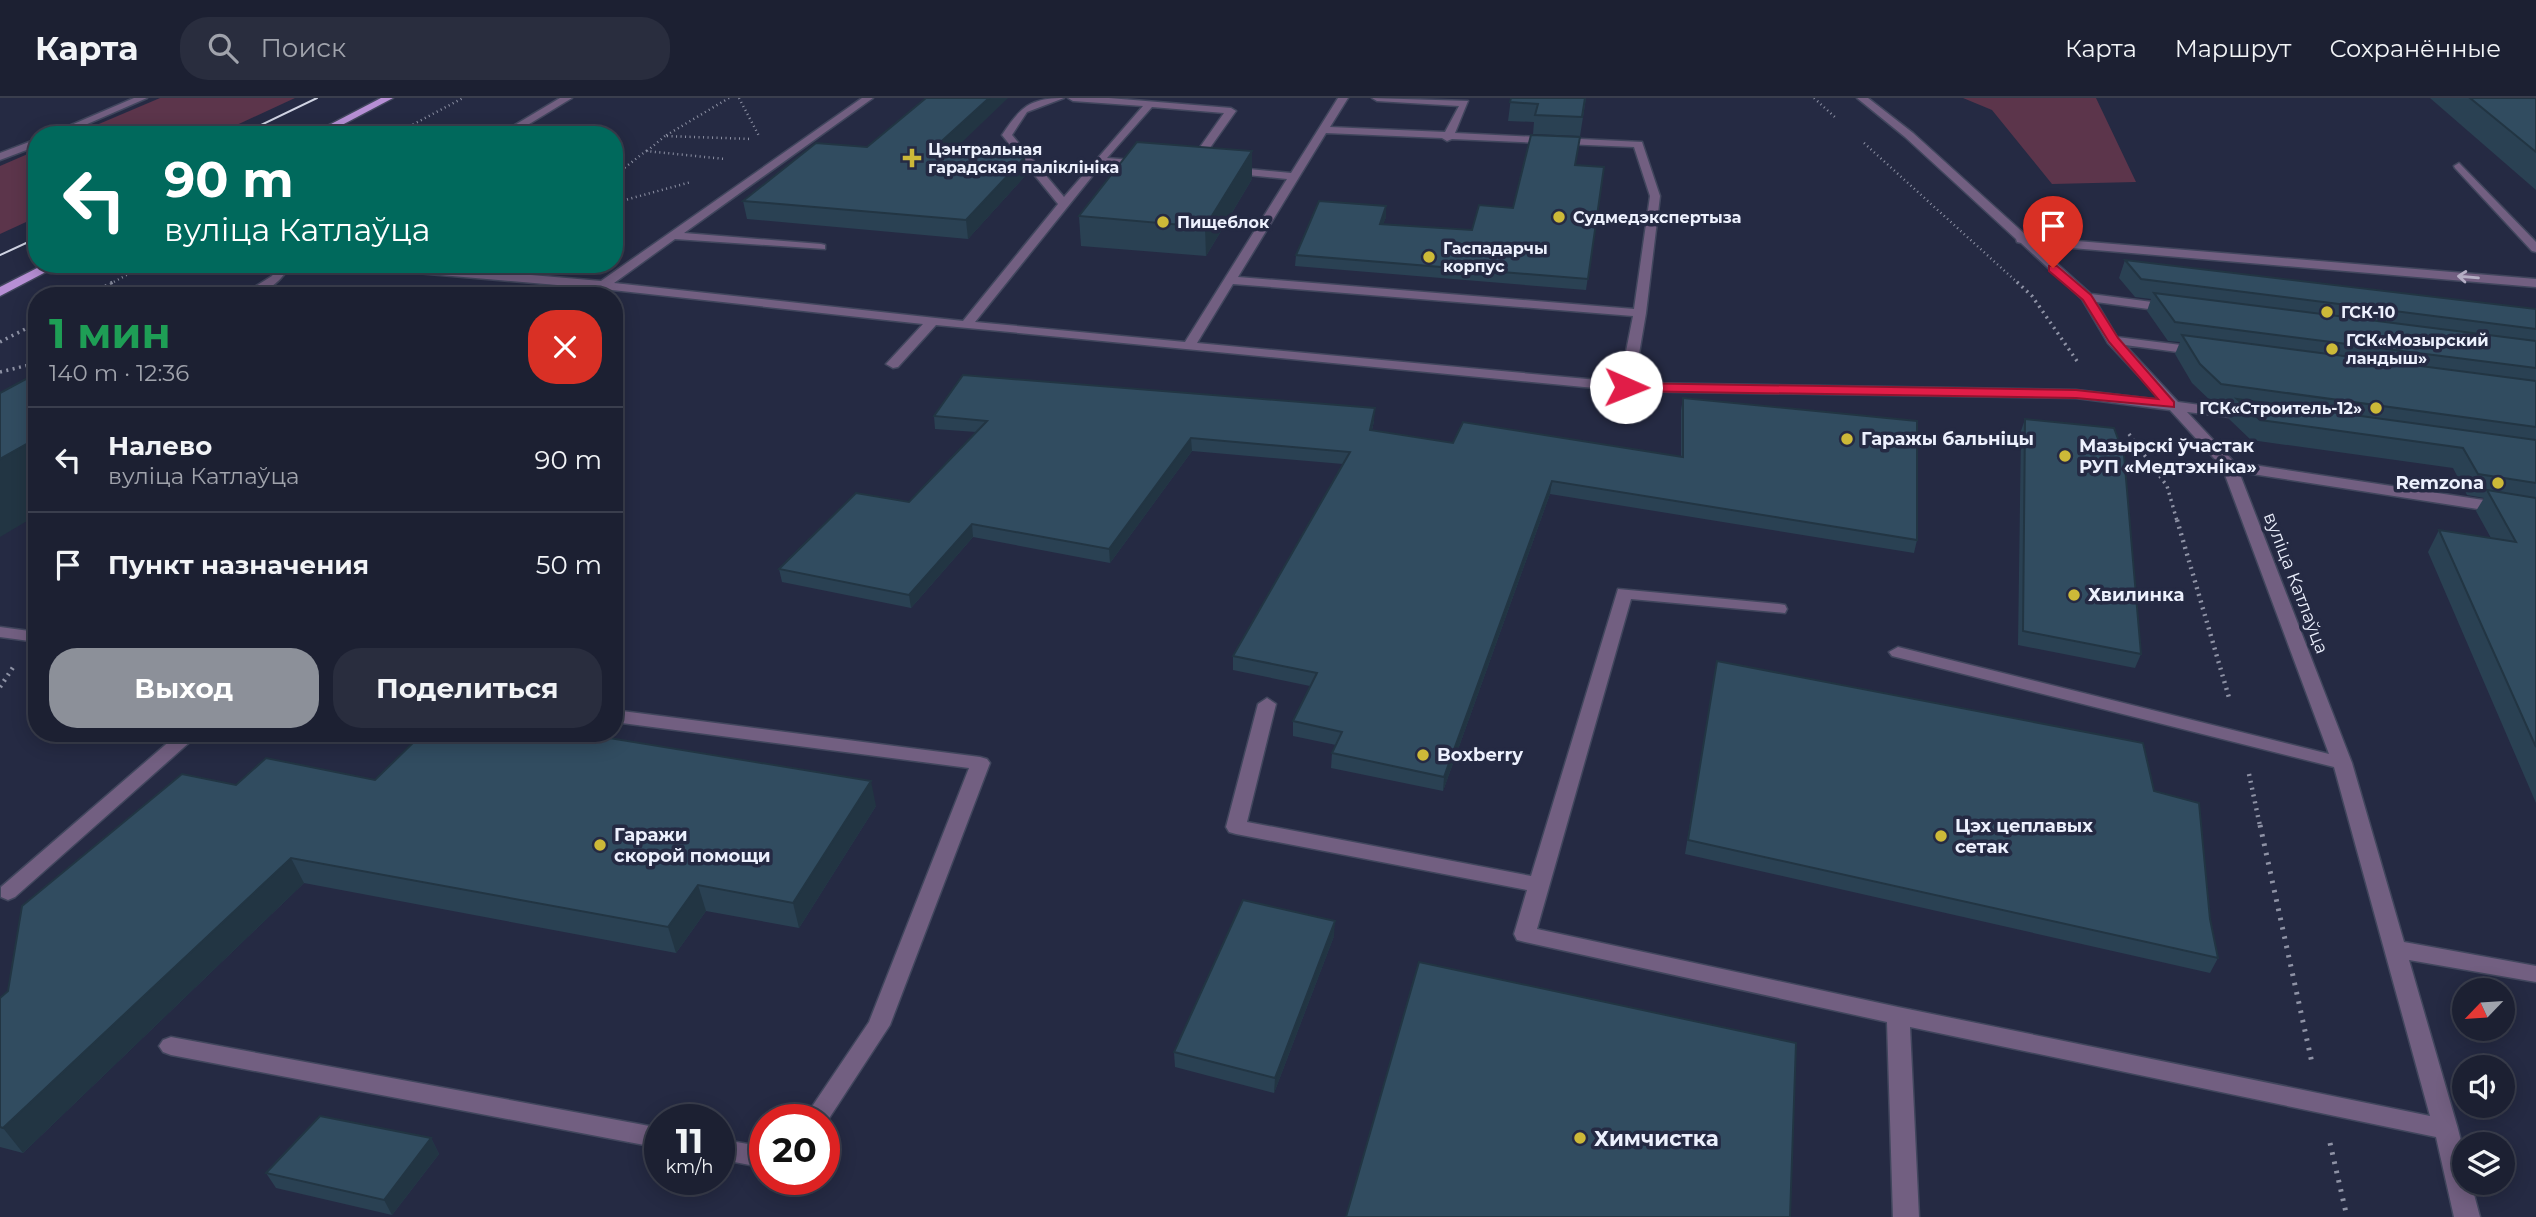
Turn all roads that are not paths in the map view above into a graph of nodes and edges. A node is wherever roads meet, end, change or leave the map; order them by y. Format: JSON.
{"nodes":[{"id":1,"x":142,"y":98,"type":"edge"},
{"id":2,"x":388,"y":98,"type":"edge"},
{"id":3,"x":568,"y":98,"type":"edge"},
{"id":4,"x":868,"y":98,"type":"edge"},
{"id":5,"x":1059,"y":98,"type":"edge"},
{"id":6,"x":1073,"y":98,"type":"edge"},
{"id":7,"x":1229,"y":98,"type":"edge"},
{"id":8,"x":1343,"y":98,"type":"edge"},
{"id":9,"x":1377,"y":98,"type":"edge"},
{"id":10,"x":1862,"y":98,"type":"edge"},
{"id":11,"x":1150,"y":104,"type":"junction"},
{"id":12,"x":1219,"y":110,"type":"junction"},
{"id":13,"x":75,"y":126,"type":"edge"},
{"id":14,"x":333,"y":126,"type":"edge"},
{"id":15,"x":519,"y":126,"type":"edge"},
{"id":16,"x":1323,"y":130,"type":"junction"},
{"id":17,"x":1447,"y":138,"type":"junction"},
{"id":18,"x":28,"y":146,"type":"edge"},
{"id":19,"x":0,"y":157,"type":"edge"},
{"id":20,"x":1099,"y":160,"type":"junction"},
{"id":21,"x":1152,"y":164,"type":"edge"},
{"id":22,"x":1178,"y":166,"type":"edge"},
{"id":23,"x":2459,"y":166,"type":"dead end"},
{"id":24,"x":1191,"y":167,"type":"junction"},
{"id":25,"x":1204,"y":168,"type":"edge"},
{"id":26,"x":1217,"y":169,"type":"edge"},
{"id":27,"x":1294,"y":176,"type":"junction"},
{"id":28,"x":1064,"y":204,"type":"junction"},
{"id":29,"x":676,"y":236,"type":"junction"},
{"id":30,"x":2021,"y":240,"type":"junction"},
{"id":31,"x":821,"y":247,"type":"dead end"},
{"id":32,"x":2536,"y":249,"type":"edge"},
{"id":33,"x":623,"y":272,"type":"edge"},
{"id":34,"x":37,"y":273,"type":"edge"},
{"id":35,"x":280,"y":273,"type":"edge"},
{"id":36,"x":464,"y":273,"type":"edge"},
{"id":37,"x":621,"y":273,"type":"edge"},
{"id":38,"x":1229,"y":280,"type":"junction"},
{"id":39,"x":2536,"y":283,"type":"edge"},
{"id":40,"x":603,"y":285,"type":"junction"},
{"id":41,"x":262,"y":287,"type":"edge"},
{"id":42,"x":621,"y":287,"type":"edge"},
{"id":43,"x":623,"y":287,"type":"edge"},
{"id":44,"x":0,"y":292,"type":"edge"},
{"id":45,"x":2087,"y":298,"type":"junction"},
{"id":46,"x":2182,"y":310,"type":"edge"},
{"id":47,"x":1640,"y":313,"type":"junction"},
{"id":48,"x":933,"y":321,"type":"junction"},
{"id":49,"x":966,"y":325,"type":"junction"},
{"id":50,"x":2113,"y":340,"type":"junction"},
{"id":51,"x":1189,"y":346,"type":"junction"},
{"id":52,"x":2209,"y":352,"type":"edge"},
{"id":53,"x":893,"y":364,"type":"dead end"},
{"id":54,"x":1626,"y":387,"type":"junction"},
{"id":55,"x":2169,"y":404,"type":"junction"},
{"id":56,"x":2264,"y":418,"type":"edge"},
{"id":57,"x":2229,"y":466,"type":"junction"},
{"id":58,"x":2536,"y":513,"type":"edge"},
{"id":59,"x":1779,"y":609,"type":"dead end"},
{"id":60,"x":0,"y":632,"type":"edge"},
{"id":61,"x":28,"y":636,"type":"edge"},
{"id":62,"x":1898,"y":652,"type":"dead end"},
{"id":63,"x":1267,"y":704,"type":"dead end"},
{"id":64,"x":623,"y":717,"type":"edge"},
{"id":65,"x":181,"y":742,"type":"edge"},
{"id":66,"x":2342,"y":763,"type":"junction"},
{"id":67,"x":1539,"y":885,"type":"junction"},
{"id":68,"x":8,"y":892,"type":"dead end"},
{"id":69,"x":2395,"y":949,"type":"junction"},
{"id":70,"x":2536,"y":974,"type":"edge"},
{"id":71,"x":1898,"y":1016,"type":"junction"},
{"id":72,"x":171,"y":1046,"type":"dead end"},
{"id":73,"x":826,"y":1104,"type":"edge"},
{"id":74,"x":2446,"y":1129,"type":"junction"},
{"id":75,"x":644,"y":1135,"type":"edge"},
{"id":76,"x":1906,"y":1217,"type":"edge"},
{"id":77,"x":2467,"y":1217,"type":"edge"}],
"edges":[{"from":1,"to":13,"type":"street"},
{"from":2,"to":14,"type":"main road"},
{"from":3,"to":15,"type":"street"},
{"from":4,"to":29,"type":"street"},
{"from":5,"to":28,"type":"street"},
{"from":6,"to":11,"type":"street"},
{"from":7,"to":12,"type":"street"},
{"from":8,"to":16,"type":"street"},
{"from":9,"to":17,"type":"street"},
{"from":10,"to":30,"type":"street","name":"вуліца Катлаўца"},
{"from":11,"to":12,"type":"street"},
{"from":11,"to":20,"type":"street"},
{"from":12,"to":24,"type":"street"},
{"from":16,"to":17,"type":"street"},
{"from":16,"to":27,"type":"street"},
{"from":17,"to":47,"type":"street"},
{"from":18,"to":19,"type":"street"},
{"from":20,"to":21,"type":"street"},
{"from":20,"to":28,"type":"street"},
{"from":22,"to":24,"type":"street"},
{"from":23,"to":32,"type":"street"},
{"from":24,"to":25,"type":"street"},
{"from":26,"to":27,"type":"street"},
{"from":27,"to":38,"type":"street"},
{"from":28,"to":49,"type":"street"},
{"from":29,"to":31,"type":"street"},
{"from":29,"to":33,"type":"street"},
{"from":39,"to":30,"type":"street","one_way":true},
{"from":30,"to":45,"type":"street","name":"вуліца Катлаўца"},
{"from":34,"to":44,"type":"main road"},
{"from":35,"to":41,"type":"street"},
{"from":36,"to":40,"type":"street"},
{"from":37,"to":40,"type":"street"},
{"from":38,"to":47,"type":"street"},
{"from":38,"to":51,"type":"street"},
{"from":40,"to":42,"type":"street"},
{"from":43,"to":48,"type":"street"},
{"from":45,"to":46,"type":"street"},
{"from":45,"to":50,"type":"street","name":"вуліца Катлаўца"},
{"from":47,"to":54,"type":"street"},
{"from":48,"to":49,"type":"street"},
{"from":48,"to":53,"type":"street"},
{"from":49,"to":51,"type":"street"},
{"from":50,"to":52,"type":"street"},
{"from":50,"to":55,"type":"street","name":"вуліца Катлаўца"},
{"from":51,"to":54,"type":"street"},
{"from":54,"to":55,"type":"street"},
{"from":55,"to":56,"type":"street"},
{"from":55,"to":57,"type":"street","name":"вуліца Катлаўца"},
{"from":57,"to":58,"type":"street"},
{"from":57,"to":66,"type":"street","name":"вуліца Катлаўца"},
{"from":59,"to":67,"type":"street"},
{"from":60,"to":61,"type":"street"},
{"from":62,"to":66,"type":"street"},
{"from":63,"to":67,"type":"street"},
{"from":64,"to":73,"type":"street"},
{"from":65,"to":68,"type":"street"},
{"from":66,"to":69,"type":"street","name":"вуліца Катлаўца"},
{"from":67,"to":71,"type":"street"},
{"from":69,"to":70,"type":"street"},
{"from":69,"to":74,"type":"street","name":"вуліца Катлаўца"},
{"from":71,"to":74,"type":"street"},
{"from":71,"to":76,"type":"street"},
{"from":72,"to":75,"type":"street"},
{"from":74,"to":77,"type":"street","name":"вуліца Катлаўца"}]}
